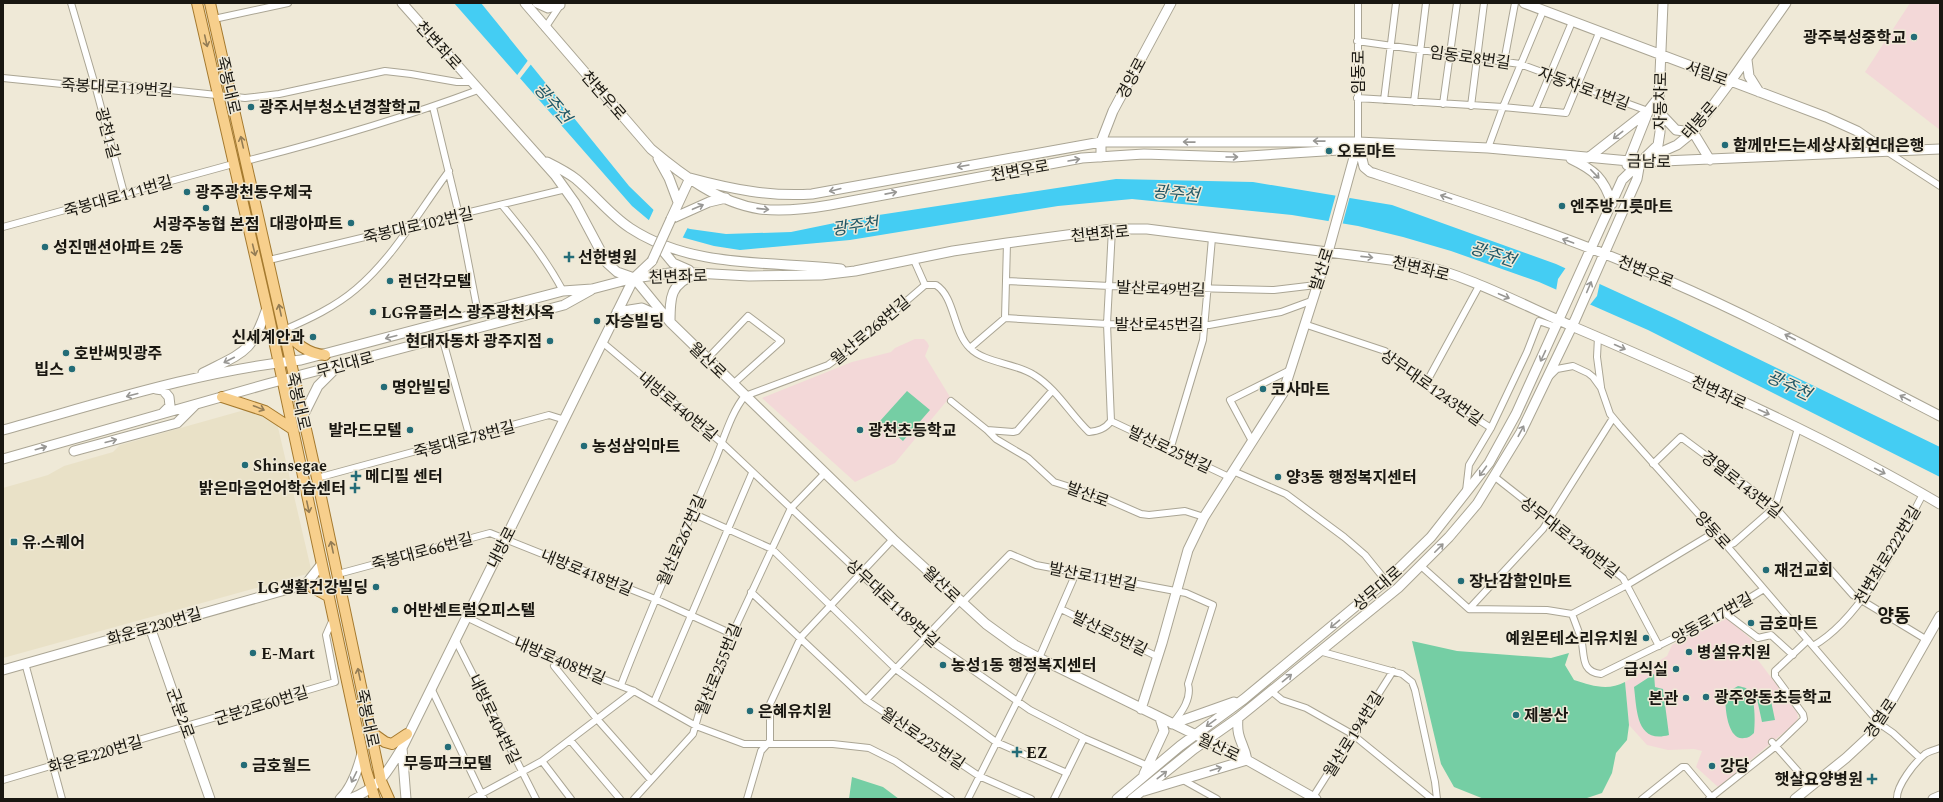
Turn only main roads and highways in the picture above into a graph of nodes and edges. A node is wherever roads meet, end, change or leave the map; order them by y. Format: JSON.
{"nodes":[{"id":1,"x":197,"y":3,"type":"edge"},
{"id":2,"x":210,"y":3,"type":"edge"},
{"id":3,"x":284,"y":330,"type":"junction"},
{"id":4,"x":325,"y":355,"type":"road end"},
{"id":5,"x":222,"y":397,"type":"road end"},
{"id":6,"x":291,"y":428,"type":"junction"},
{"id":7,"x":306,"y":584,"type":"road end"},
{"id":8,"x":328,"y":596,"type":"junction"},
{"id":9,"x":371,"y":732,"type":"junction"},
{"id":10,"x":407,"y":734,"type":"road end"},
{"id":11,"x":373,"y":794,"type":"edge"},
{"id":12,"x":389,"y":799,"type":"edge"}],
"edges":[{"from":1,"to":6,"type":"main road","name":"죽봉대로","one_way":true},
{"from":3,"to":2,"type":"main road","name":"죽봉대로","one_way":true},
{"from":3,"to":4,"type":"main road"},
{"from":9,"to":3,"type":"main road","name":"죽봉대로","one_way":true},
{"from":5,"to":6,"type":"main road","one_way":true},
{"from":6,"to":8,"type":"main road","name":"죽봉대로","one_way":true},
{"from":7,"to":8,"type":"main road"},
{"from":8,"to":11,"type":"main road","name":"죽봉대로"},
{"from":9,"to":10,"type":"main road"},
{"from":9,"to":12,"type":"main road","name":"죽봉대로"}]}
